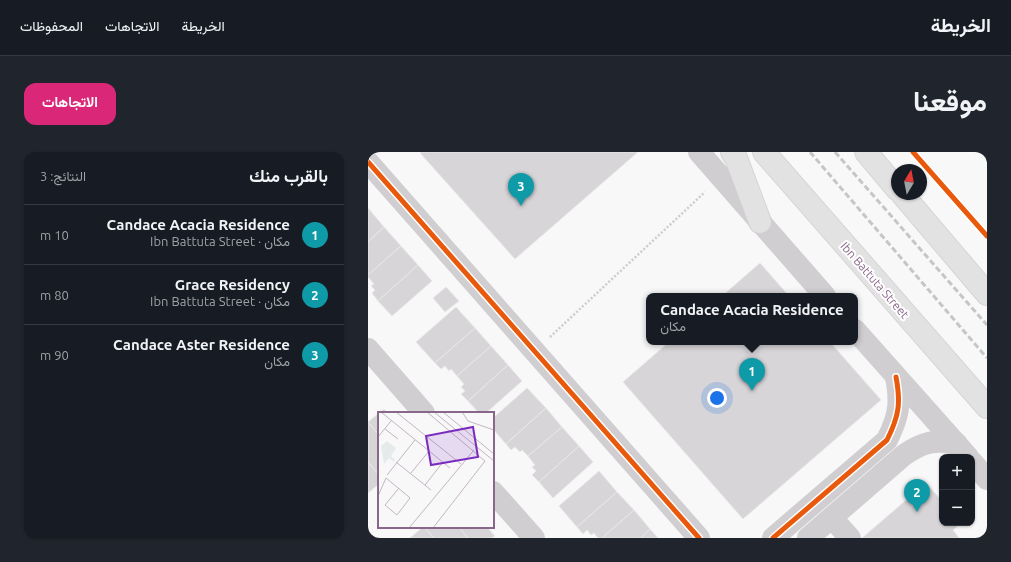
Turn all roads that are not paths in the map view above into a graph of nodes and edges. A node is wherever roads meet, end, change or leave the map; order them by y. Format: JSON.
{"nodes":[{"id":1,"x":698,"y":152,"type":"edge"},
{"id":2,"x":732,"y":152,"type":"edge"},
{"id":3,"x":764,"y":152,"type":"edge"},
{"id":4,"x":866,"y":152,"type":"edge"},
{"id":5,"x":368,"y":162,"type":"edge"},
{"id":6,"x":891,"y":181,"type":"edge"},
{"id":7,"x":907,"y":200,"type":"edge"},
{"id":8,"x":760,"y":222,"type":"junction"},
{"id":9,"x":822,"y":293,"type":"edge"},
{"id":10,"x":987,"y":294,"type":"edge"},
{"id":11,"x":858,"y":333,"type":"edge"},
{"id":12,"x":368,"y":350,"type":"edge"},
{"id":13,"x":896,"y":377,"type":"junction"},
{"id":14,"x":987,"y":408,"type":"edge"},
{"id":15,"x":423,"y":412,"type":"edge"},
{"id":16,"x":962,"y":451,"type":"edge"},
{"id":17,"x":975,"y":465,"type":"edge"},
{"id":18,"x":987,"y":479,"type":"edge"},
{"id":19,"x":494,"y":493,"type":"edge"},
{"id":20,"x":832,"y":518,"type":"junction"},
{"id":21,"x":525,"y":535,"type":"edge"},
{"id":22,"x":699,"y":538,"type":"edge"},
{"id":23,"x":773,"y":538,"type":"edge"},
{"id":24,"x":808,"y":538,"type":"edge"},
{"id":25,"x":850,"y":538,"type":"edge"}],
"edges":[{"from":1,"to":8,"type":"street"},
{"from":2,"to":8,"type":"main road"},
{"from":3,"to":14,"type":"main road","name":"Ibn Battuta Street"},
{"from":4,"to":6,"type":"main road"},
{"from":5,"to":22,"type":"street"},
{"from":7,"to":10,"type":"main road"},
{"from":8,"to":9,"type":"street"},
{"from":11,"to":13,"type":"street"},
{"from":12,"to":15,"type":"street"},
{"from":13,"to":16,"type":"street"},
{"from":13,"to":23,"type":"street"},
{"from":16,"to":20,"type":"street"},
{"from":17,"to":18,"type":"street"},
{"from":19,"to":21,"type":"street"},
{"from":20,"to":24,"type":"street"},
{"from":20,"to":25,"type":"street"}]}
